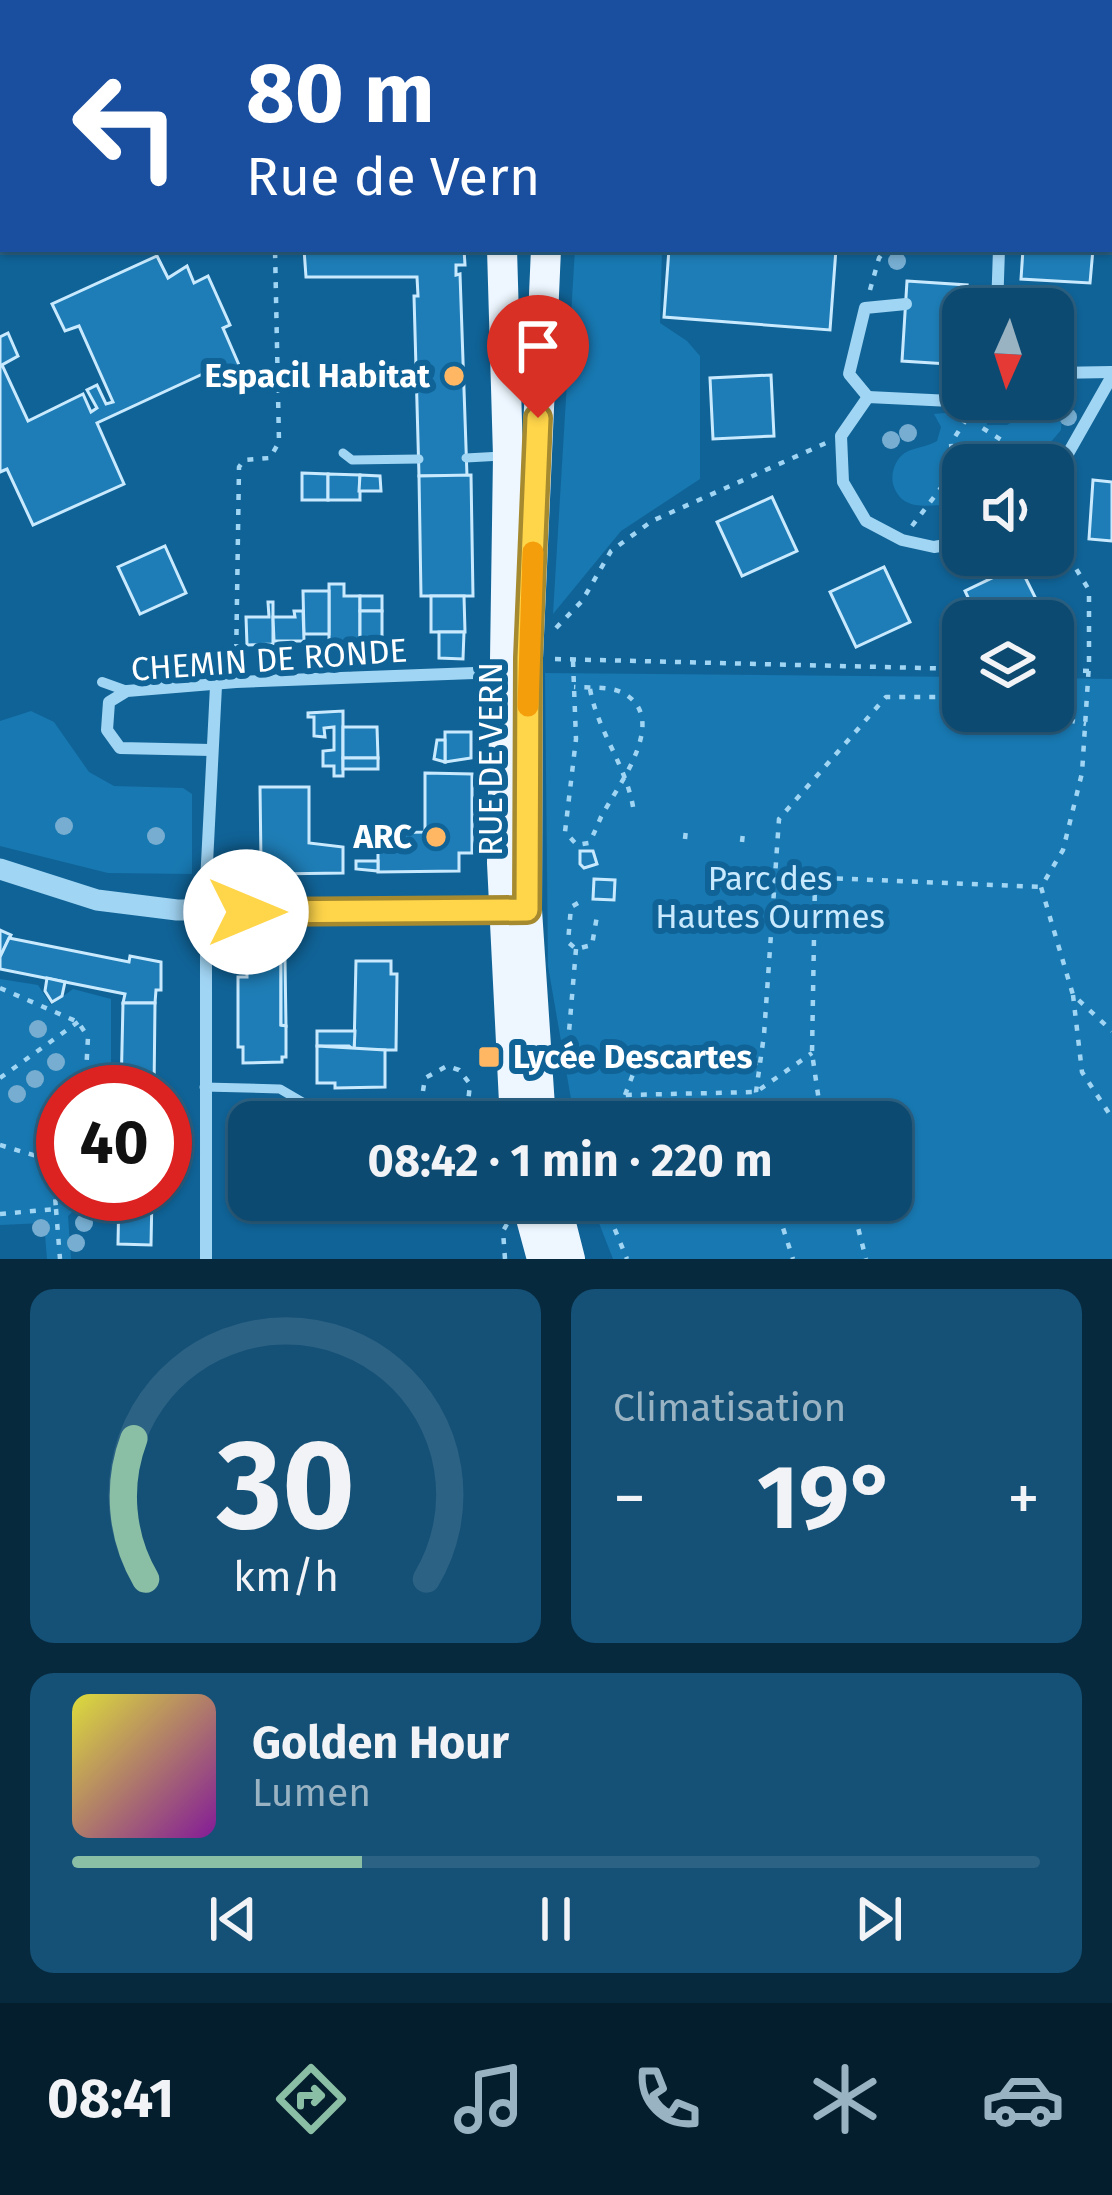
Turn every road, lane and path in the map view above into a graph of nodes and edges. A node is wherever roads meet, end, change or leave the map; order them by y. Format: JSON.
{"nodes":[{"id":1,"x":275,"y":252,"type":"edge"},
{"id":2,"x":502,"y":252,"type":"edge"},
{"id":3,"x":546,"y":252,"type":"edge"},
{"id":4,"x":884,"y":252,"type":"edge"},
{"id":5,"x":999,"y":252,"type":"edge"},
{"id":6,"x":998,"y":288,"type":"edge"},
{"id":7,"x":905,"y":304,"type":"dead end"},
{"id":8,"x":866,"y":308,"type":"junction"},
{"id":9,"x":1074,"y":374,"type":"edge"},
{"id":10,"x":1112,"y":374,"type":"edge"},
{"id":11,"x":868,"y":397,"type":"junction"},
{"id":12,"x":942,"y":402,"type":"edge"},
{"id":13,"x":965,"y":420,"type":"edge"},
{"id":14,"x":979,"y":420,"type":"edge"},
{"id":15,"x":841,"y":436,"type":"junction"},
{"id":16,"x":1008,"y":444,"type":"edge"},
{"id":17,"x":1073,"y":444,"type":"edge"},
{"id":18,"x":343,"y":453,"type":"dead end"},
{"id":19,"x":508,"y":456,"type":"junction"},
{"id":20,"x":466,"y":458,"type":"dead end"},
{"id":21,"x":419,"y":459,"type":"dead end"},
{"id":22,"x":902,"y":540,"type":"junction"},
{"id":23,"x":942,"y":546,"type":"edge"},
{"id":24,"x":1074,"y":566,"type":"edge"},
{"id":25,"x":573,"y":659,"type":"junction"},
{"id":26,"x":515,"y":665,"type":"junction"},
{"id":27,"x":942,"y":668,"type":"edge"},
{"id":28,"x":1074,"y":671,"type":"edge"},
{"id":29,"x":1089,"y":671,"type":"junction"},
{"id":30,"x":102,"y":682,"type":"dead end"},
{"id":31,"x":236,"y":682,"type":"junction"},
{"id":32,"x":216,"y":686,"type":"junction"},
{"id":33,"x":574,"y":687,"type":"junction"},
{"id":34,"x":590,"y":688,"type":"junction"},
{"id":35,"x":127,"y":691,"type":"junction"},
{"id":36,"x":942,"y":697,"type":"edge"},
{"id":37,"x":1074,"y":721,"type":"edge"},
{"id":38,"x":1086,"y":724,"type":"junction"},
{"id":39,"x":211,"y":750,"type":"junction"},
{"id":40,"x":626,"y":776,"type":"junction"},
{"id":41,"x":634,"y":813,"type":"dead end"},
{"id":42,"x":686,"y":830,"type":"dead end"},
{"id":43,"x":685,"y":839,"type":"dead end"},
{"id":44,"x":0,"y":869,"type":"edge"},
{"id":45,"x":775,"y":876,"type":"junction"},
{"id":46,"x":815,"y":880,"type":"junction"},
{"id":47,"x":1041,"y":887,"type":"junction"},
{"id":48,"x":578,"y":903,"type":"dead end"},
{"id":49,"x":515,"y":910,"type":"junction"},
{"id":50,"x":207,"y":912,"type":"junction"},
{"id":51,"x":597,"y":916,"type":"dead end"},
{"id":52,"x":576,"y":949,"type":"junction"},
{"id":53,"x":0,"y":988,"type":"edge"},
{"id":54,"x":1073,"y":995,"type":"junction"},
{"id":55,"x":78,"y":1022,"type":"junction"},
{"id":56,"x":1112,"y":1031,"type":"edge"},
{"id":57,"x":812,"y":1053,"type":"junction"},
{"id":58,"x":639,"y":1060,"type":"junction"},
{"id":59,"x":758,"y":1064,"type":"junction"},
{"id":60,"x":87,"y":1065,"type":"edge"},
{"id":61,"x":0,"y":1078,"type":"edge"},
{"id":62,"x":204,"y":1088,"type":"junction"},
{"id":63,"x":756,"y":1092,"type":"junction"},
{"id":64,"x":625,"y":1095,"type":"junction"},
{"id":65,"x":300,"y":1101,"type":"edge"},
{"id":66,"x":421,"y":1101,"type":"edge"},
{"id":67,"x":468,"y":1101,"type":"edge"},
{"id":68,"x":502,"y":1101,"type":"edge"},
{"id":69,"x":538,"y":1101,"type":"edge"},
{"id":70,"x":623,"y":1101,"type":"edge"},
{"id":71,"x":758,"y":1101,"type":"edge"},
{"id":72,"x":819,"y":1101,"type":"edge"},
{"id":73,"x":1112,"y":1118,"type":"edge"},
{"id":74,"x":0,"y":1144,"type":"edge"},
{"id":75,"x":36,"y":1156,"type":"edge"},
{"id":76,"x":36,"y":1211,"type":"edge"},
{"id":77,"x":0,"y":1214,"type":"edge"},
{"id":78,"x":57,"y":1221,"type":"edge"},
{"id":79,"x":532,"y":1221,"type":"edge"},
{"id":80,"x":560,"y":1221,"type":"edge"},
{"id":81,"x":611,"y":1221,"type":"edge"},
{"id":82,"x":781,"y":1221,"type":"edge"},
{"id":83,"x":856,"y":1221,"type":"edge"},
{"id":84,"x":60,"y":1259,"type":"edge"},
{"id":85,"x":206,"y":1259,"type":"edge"},
{"id":86,"x":542,"y":1259,"type":"edge"},
{"id":87,"x":570,"y":1259,"type":"edge"},
{"id":88,"x":627,"y":1259,"type":"edge"},
{"id":89,"x":793,"y":1259,"type":"edge"},
{"id":90,"x":866,"y":1259,"type":"edge"}],
"edges":[{"from":1,"to":31,"type":"path"},
{"from":2,"to":19,"type":"main road","name":"RUE DE VERN"},
{"from":3,"to":26,"type":"main road","name":"RUE DE VERN"},
{"from":4,"to":8,"type":"path"},
{"from":5,"to":6,"type":"street"},
{"from":7,"to":8,"type":"street"},
{"from":8,"to":11,"type":"street"},
{"from":9,"to":10,"type":"street"},
{"from":10,"to":17,"type":"street"},
{"from":11,"to":12,"type":"street"},
{"from":11,"to":15,"type":"street"},
{"from":13,"to":22,"type":"path"},
{"from":14,"to":16,"type":"path"},
{"from":15,"to":22,"type":"street"},
{"from":15,"to":26,"type":"path"},
{"from":18,"to":21,"type":"lane"},
{"from":19,"to":20,"type":"lane"},
{"from":19,"to":26,"type":"main road","name":"RUE DE VERN"},
{"from":22,"to":23,"type":"street"},
{"from":24,"to":29,"type":"path"},
{"from":25,"to":26,"type":"path"},
{"from":25,"to":27,"type":"path"},
{"from":25,"to":33,"type":"path"},
{"from":26,"to":31,"type":"street","name":"CHEMIN DE RONDE"},
{"from":26,"to":49,"type":"main road","name":"RUE DE VERN"},
{"from":28,"to":29,"type":"path"},
{"from":29,"to":38,"type":"path"},
{"from":30,"to":35,"type":"street"},
{"from":31,"to":32,"type":"street","name":"CHEMIN DE RONDE"},
{"from":32,"to":35,"type":"street","name":"CHEMIN DE RONDE"},
{"from":32,"to":39,"type":"street"},
{"from":33,"to":34,"type":"path"},
{"from":33,"to":40,"type":"path"},
{"from":34,"to":40,"type":"path"},
{"from":34,"to":40,"type":"path"},
{"from":35,"to":39,"type":"street","name":"CHEMIN DE RONDE"},
{"from":36,"to":45,"type":"path"},
{"from":37,"to":38,"type":"path"},
{"from":38,"to":47,"type":"path"},
{"from":39,"to":50,"type":"street"},
{"from":40,"to":41,"type":"path"},
{"from":42,"to":43,"type":"path"},
{"from":44,"to":50,"type":"street"},
{"from":45,"to":46,"type":"path"},
{"from":45,"to":59,"type":"path"},
{"from":46,"to":47,"type":"path"},
{"from":46,"to":57,"type":"path"},
{"from":47,"to":54,"type":"path"},
{"from":48,"to":52,"type":"path"},
{"from":49,"to":50,"type":"street"},
{"from":49,"to":68,"type":"main road","name":"RUE DE VERN"},
{"from":49,"to":69,"type":"main road","name":"RUE DE VERN"},
{"from":50,"to":62,"type":"street"},
{"from":51,"to":52,"type":"path"},
{"from":52,"to":58,"type":"path"},
{"from":53,"to":55,"type":"path"},
{"from":54,"to":56,"type":"path"},
{"from":54,"to":73,"type":"path"},
{"from":55,"to":60,"type":"path"},
{"from":55,"to":61,"type":"path"},
{"from":57,"to":63,"type":"path"},
{"from":57,"to":72,"type":"path"},
{"from":58,"to":59,"type":"path"},
{"from":58,"to":64,"type":"path"},
{"from":59,"to":63,"type":"path"},
{"from":62,"to":65,"type":"lane"},
{"from":62,"to":85,"type":"street"},
{"from":63,"to":64,"type":"path"},
{"from":63,"to":71,"type":"path"},
{"from":64,"to":70,"type":"path"},
{"from":66,"to":67,"type":"path"},
{"from":74,"to":75,"type":"path"},
{"from":76,"to":77,"type":"path"},
{"from":78,"to":84,"type":"path"},
{"from":79,"to":86,"type":"main road"},
{"from":80,"to":87,"type":"main road"},
{"from":81,"to":88,"type":"path"},
{"from":82,"to":89,"type":"path"},
{"from":83,"to":90,"type":"path"}]}
